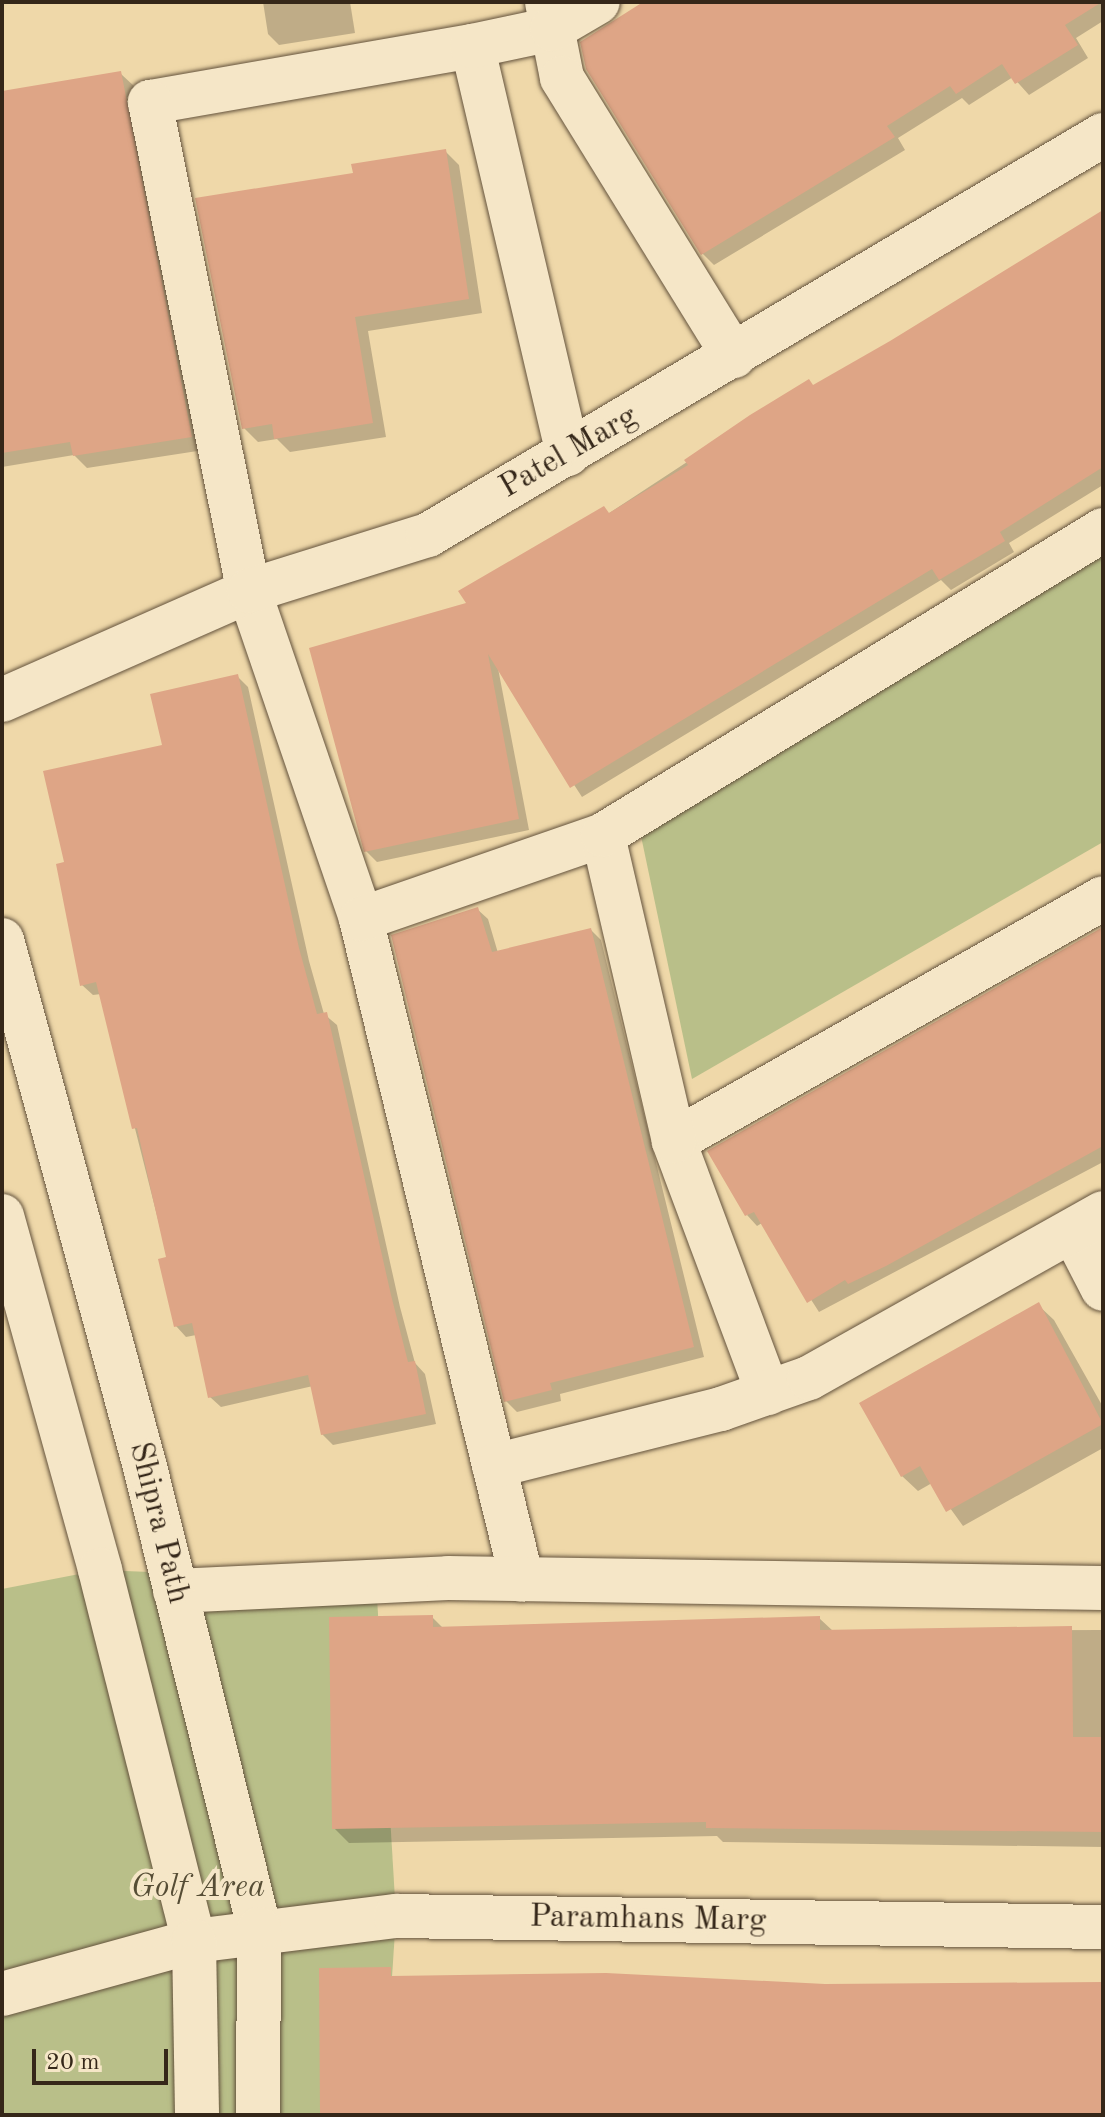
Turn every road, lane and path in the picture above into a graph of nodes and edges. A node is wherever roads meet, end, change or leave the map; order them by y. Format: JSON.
{"nodes":[{"id":1,"x":598,"y":2,"type":"edge"},
{"id":2,"x":549,"y":15,"type":"edge"},
{"id":3,"x":472,"y":46,"type":"junction"},
{"id":4,"x":1103,"y":135,"type":"edge"},
{"id":5,"x":734,"y":356,"type":"junction"},
{"id":6,"x":568,"y":454,"type":"junction"},
{"id":7,"x":1103,"y":530,"type":"edge"},
{"id":8,"x":249,"y":591,"type":"junction"},
{"id":9,"x":2,"y":700,"type":"edge"},
{"id":10,"x":603,"y":835,"type":"junction"},
{"id":11,"x":1103,"y":898,"type":"edge"},
{"id":12,"x":361,"y":919,"type":"junction"},
{"id":13,"x":2,"y":940,"type":"edge"},
{"id":14,"x":674,"y":1141,"type":"junction"},
{"id":15,"x":1088,"y":1222,"type":"edge"},
{"id":16,"x":5,"y":1240,"type":"edge"},
{"id":17,"x":1103,"y":1289,"type":"edge"},
{"id":18,"x":768,"y":1393,"type":"junction"},
{"id":19,"x":494,"y":1466,"type":"junction"},
{"id":20,"x":522,"y":1580,"type":"junction"},
{"id":21,"x":1103,"y":1588,"type":"edge"},
{"id":22,"x":175,"y":1591,"type":"junction"},
{"id":23,"x":1103,"y":1927,"type":"edge"},
{"id":24,"x":259,"y":1929,"type":"junction"},
{"id":25,"x":194,"y":1941,"type":"junction"},
{"id":26,"x":2,"y":1994,"type":"edge"},
{"id":27,"x":197,"y":2115,"type":"edge"},
{"id":28,"x":258,"y":2115,"type":"edge"}],
"edges":[{"from":1,"to":2,"type":"street"},
{"from":2,"to":3,"type":"street"},
{"from":2,"to":5,"type":"street"},
{"from":3,"to":6,"type":"street"},
{"from":3,"to":8,"type":"street"},
{"from":4,"to":5,"type":"street","name":"Patel Marg"},
{"from":5,"to":6,"type":"street","name":"Patel Marg"},
{"from":6,"to":8,"type":"street","name":"Patel Marg"},
{"from":7,"to":10,"type":"street"},
{"from":8,"to":9,"type":"street","name":"Patel Marg"},
{"from":8,"to":12,"type":"street"},
{"from":10,"to":12,"type":"street"},
{"from":10,"to":14,"type":"street"},
{"from":11,"to":14,"type":"street"},
{"from":12,"to":19,"type":"street"},
{"from":13,"to":22,"type":"street","name":"Shipra Path"},
{"from":14,"to":18,"type":"street"},
{"from":15,"to":17,"type":"street"},
{"from":15,"to":18,"type":"street"},
{"from":16,"to":25,"type":"street"},
{"from":18,"to":19,"type":"street"},
{"from":19,"to":20,"type":"street"},
{"from":20,"to":21,"type":"street"},
{"from":20,"to":22,"type":"street"},
{"from":22,"to":24,"type":"street","name":"Shipra Path"},
{"from":23,"to":24,"type":"street","name":"Paramhans Marg"},
{"from":24,"to":25,"type":"street","name":"Paramhans Marg"},
{"from":24,"to":28,"type":"street","name":"Shipra Path"},
{"from":25,"to":26,"type":"street","name":"Paramhans Marg"},
{"from":25,"to":27,"type":"street"}]}
